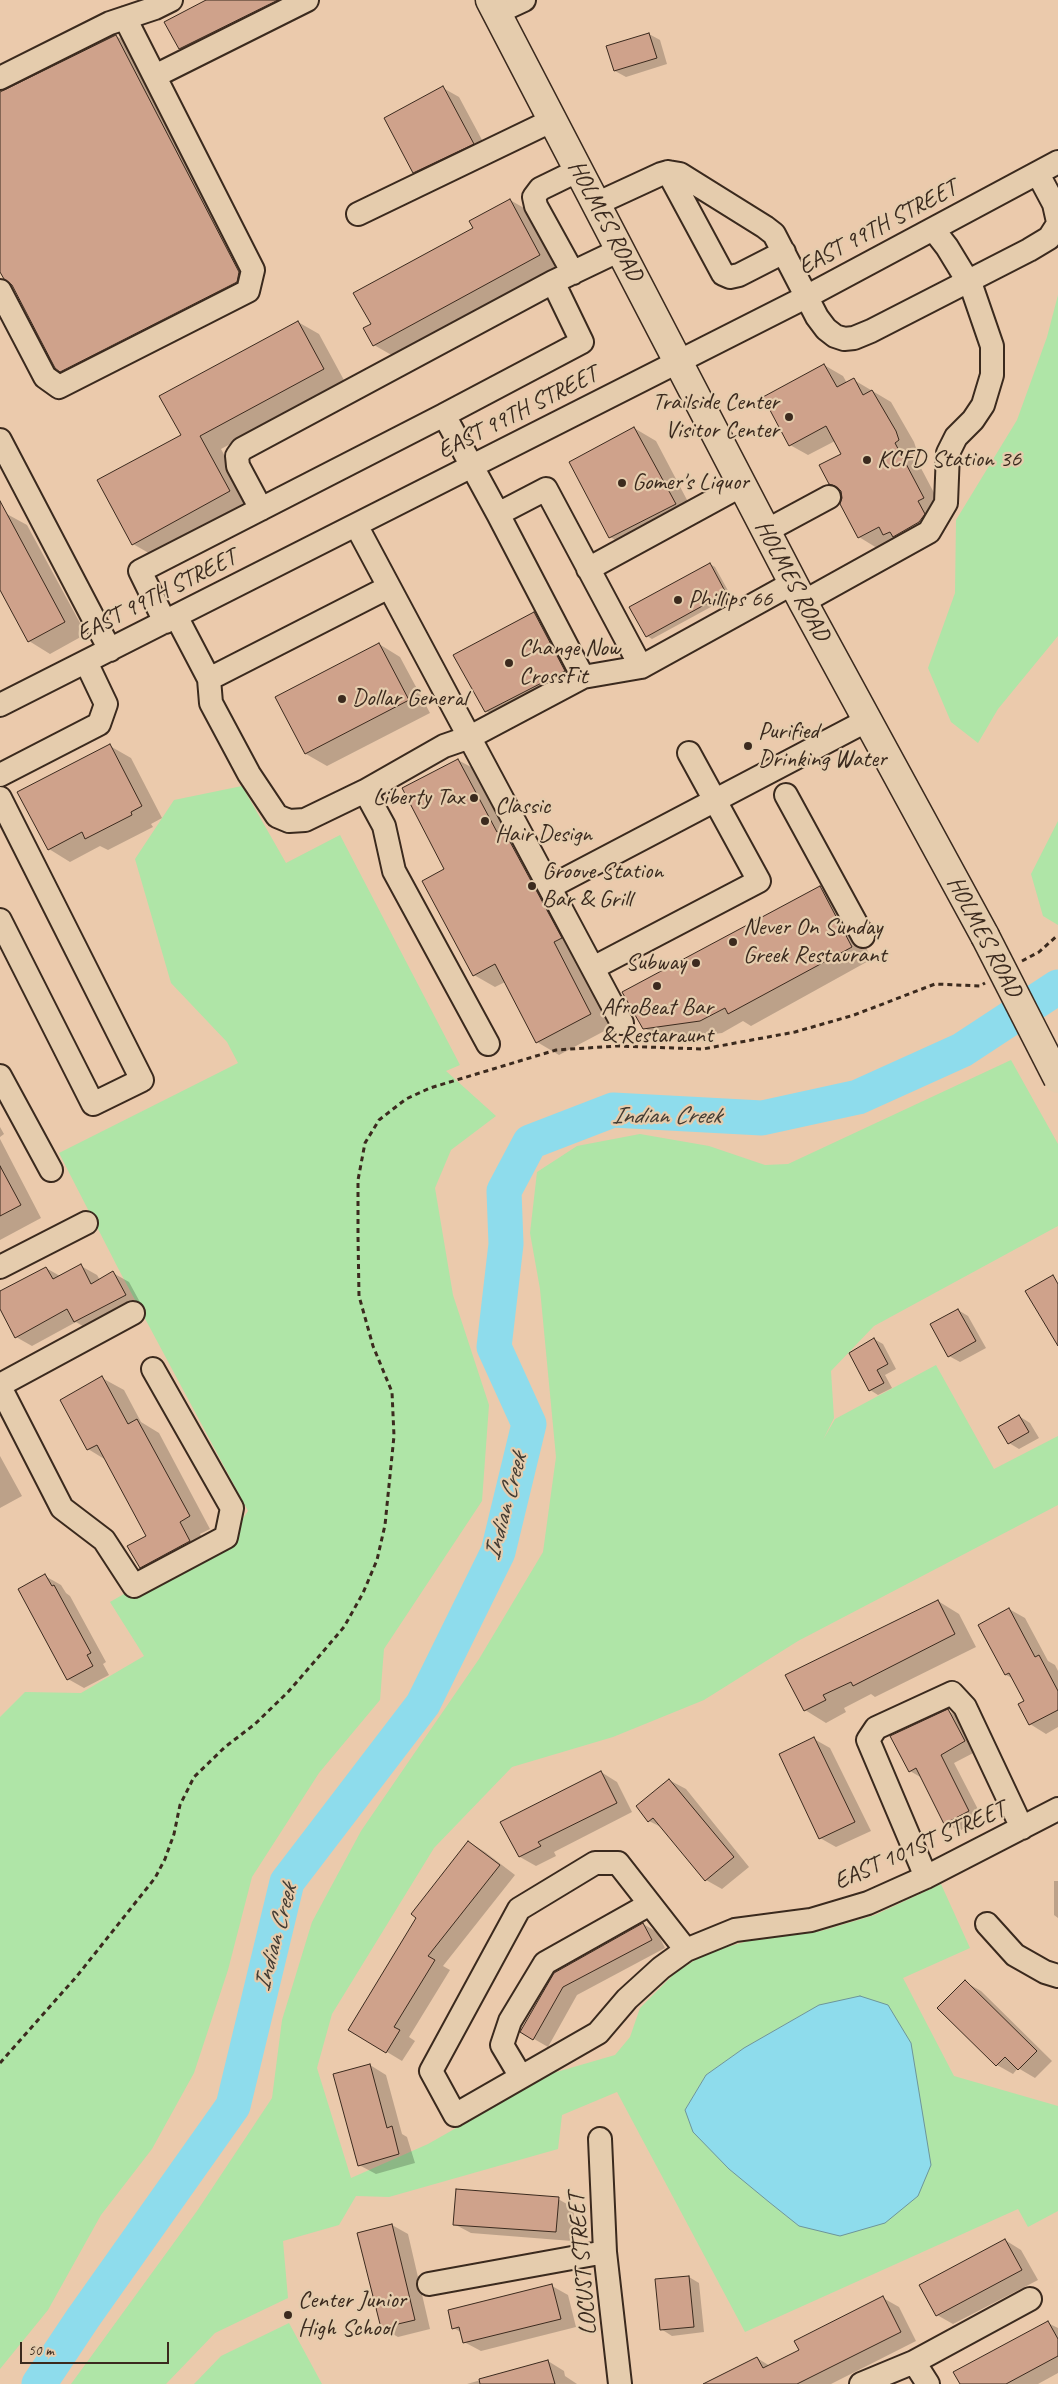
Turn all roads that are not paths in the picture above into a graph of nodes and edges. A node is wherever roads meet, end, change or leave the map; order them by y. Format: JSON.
{"nodes":[{"id":1,"x":171,"y":0,"type":"edge"},
{"id":2,"x":307,"y":0,"type":"edge"},
{"id":3,"x":524,"y":0,"type":"edge"},
{"id":4,"x":493,"y":7,"type":"edge"},
{"id":5,"x":125,"y":18,"type":"junction"},
{"id":6,"x":155,"y":76,"type":"junction"},
{"id":7,"x":0,"y":78,"type":"edge"},
{"id":8,"x":552,"y":120,"type":"junction"},
{"id":9,"x":1058,"y":162,"type":"edge"},
{"id":10,"x":579,"y":170,"type":"junction"},
{"id":11,"x":668,"y":172,"type":"junction"},
{"id":12,"x":1038,"y":174,"type":"junction"},
{"id":13,"x":596,"y":204,"type":"junction"},
{"id":14,"x":358,"y":214,"type":"dead end"},
{"id":15,"x":1058,"y":223,"type":"edge"},
{"id":16,"x":933,"y":229,"type":"junction"},
{"id":17,"x":620,"y":250,"type":"junction"},
{"id":18,"x":784,"y":252,"type":"junction"},
{"id":19,"x":573,"y":273,"type":"junction"},
{"id":20,"x":553,"y":282,"type":"junction"},
{"id":21,"x":968,"y":282,"type":"junction"},
{"id":22,"x":0,"y":291,"type":"edge"},
{"id":23,"x":806,"y":297,"type":"junction"},
{"id":24,"x":678,"y":361,"type":"junction"},
{"id":25,"x":444,"y":415,"type":"junction"},
{"id":26,"x":0,"y":440,"type":"edge"},
{"id":27,"x":473,"y":465,"type":"junction"},
{"id":28,"x":742,"y":484,"type":"junction"},
{"id":29,"x":829,"y":497,"type":"dead end"},
{"id":30,"x":261,"y":509,"type":"junction"},
{"id":31,"x":498,"y":514,"type":"junction"},
{"id":32,"x":356,"y":525,"type":"junction"},
{"id":33,"x":766,"y":531,"type":"junction"},
{"id":34,"x":588,"y":569,"type":"junction"},
{"id":35,"x":389,"y":587,"type":"junction"},
{"id":36,"x":798,"y":592,"type":"junction"},
{"id":37,"x":170,"y":619,"type":"junction"},
{"id":38,"x":110,"y":650,"type":"junction"},
{"id":39,"x":86,"y":662,"type":"junction"},
{"id":40,"x":641,"y":667,"type":"junction"},
{"id":41,"x":583,"y":677,"type":"junction"},
{"id":42,"x":209,"y":679,"type":"junction"},
{"id":43,"x":3,"y":698,"type":"edge"},
{"id":44,"x":866,"y":721,"type":"junction"},
{"id":45,"x":470,"y":737,"type":"junction"},
{"id":46,"x":689,"y":752,"type":"dead end"},
{"id":47,"x":0,"y":775,"type":"edge"},
{"id":48,"x":365,"y":791,"type":"junction"},
{"id":49,"x":786,"y":795,"type":"dead end"},
{"id":50,"x":0,"y":798,"type":"edge"},
{"id":51,"x":714,"y":800,"type":"junction"},
{"id":52,"x":8,"y":831,"type":"edge"},
{"id":53,"x":550,"y":887,"type":"junction"},
{"id":54,"x":0,"y":920,"type":"edge"},
{"id":55,"x":863,"y":936,"type":"dead end"},
{"id":56,"x":593,"y":968,"type":"junction"},
{"id":57,"x":622,"y":1023,"type":"dead end"},
{"id":58,"x":488,"y":1044,"type":"dead end"},
{"id":59,"x":0,"y":1076,"type":"edge"},
{"id":60,"x":1058,"y":1079,"type":"edge"},
{"id":61,"x":51,"y":1170,"type":"dead end"},
{"id":62,"x":86,"y":1223,"type":"dead end"},
{"id":63,"x":0,"y":1268,"type":"edge"},
{"id":64,"x":133,"y":1313,"type":"dead end"},
{"id":65,"x":153,"y":1369,"type":"dead end"},
{"id":66,"x":0,"y":1386,"type":"edge"},
{"id":67,"x":1058,"y":1809,"type":"edge"},
{"id":68,"x":1022,"y":1828,"type":"junction"},
{"id":69,"x":926,"y":1877,"type":"junction"},
{"id":70,"x":650,"y":1904,"type":"junction"},
{"id":71,"x":987,"y":1924,"type":"dead end"},
{"id":72,"x":686,"y":1950,"type":"junction"},
{"id":73,"x":1058,"y":1976,"type":"edge"},
{"id":74,"x":520,"y":2077,"type":"junction"},
{"id":75,"x":600,"y":2140,"type":"dead end"},
{"id":76,"x":605,"y":2252,"type":"junction"},
{"id":77,"x":429,"y":2284,"type":"dead end"},
{"id":78,"x":1030,"y":2299,"type":"dead end"},
{"id":79,"x":914,"y":2362,"type":"junction"},
{"id":80,"x":620,"y":2384,"type":"edge"},
{"id":81,"x":861,"y":2384,"type":"edge"},
{"id":82,"x":928,"y":2384,"type":"edge"}],
"edges":[{"from":1,"to":5,"type":"street"},
{"from":2,"to":6,"type":"street"},
{"from":3,"to":4,"type":"street"},
{"from":4,"to":8,"type":"main road","name":"HOLMES ROAD"},
{"from":5,"to":6,"type":"street"},
{"from":5,"to":7,"type":"street"},
{"from":6,"to":22,"type":"street"},
{"from":8,"to":10,"type":"main road","name":"HOLMES ROAD"},
{"from":8,"to":14,"type":"street"},
{"from":9,"to":12,"type":"street","name":"EAST 99TH STREET"},
{"from":10,"to":13,"type":"main road","name":"HOLMES ROAD"},
{"from":10,"to":19,"type":"street"},
{"from":11,"to":13,"type":"street"},
{"from":11,"to":18,"type":"street"},
{"from":11,"to":18,"type":"street"},
{"from":12,"to":15,"type":"street"},
{"from":12,"to":16,"type":"street","name":"EAST 99TH STREET"},
{"from":13,"to":17,"type":"main road","name":"HOLMES ROAD"},
{"from":15,"to":21,"type":"street"},
{"from":16,"to":21,"type":"street"},
{"from":16,"to":23,"type":"street","name":"EAST 99TH STREET"},
{"from":17,"to":19,"type":"street"},
{"from":17,"to":24,"type":"main road","name":"HOLMES ROAD"},
{"from":18,"to":23,"type":"street"},
{"from":19,"to":20,"type":"street"},
{"from":20,"to":25,"type":"street"},
{"from":20,"to":30,"type":"street"},
{"from":21,"to":23,"type":"street"},
{"from":21,"to":36,"type":"street"},
{"from":23,"to":24,"type":"street","name":"EAST 99TH STREET"},
{"from":24,"to":27,"type":"street","name":"EAST 99TH STREET"},
{"from":24,"to":28,"type":"main road","name":"HOLMES ROAD"},
{"from":25,"to":27,"type":"street"},
{"from":25,"to":30,"type":"street"},
{"from":26,"to":38,"type":"street"},
{"from":27,"to":31,"type":"street"},
{"from":27,"to":32,"type":"street","name":"EAST 99TH STREET"},
{"from":28,"to":33,"type":"main road","name":"HOLMES ROAD"},
{"from":28,"to":34,"type":"street"},
{"from":29,"to":33,"type":"street"},
{"from":30,"to":37,"type":"street"},
{"from":31,"to":34,"type":"street"},
{"from":31,"to":41,"type":"street"},
{"from":32,"to":35,"type":"street"},
{"from":32,"to":37,"type":"street","name":"EAST 99TH STREET"},
{"from":33,"to":36,"type":"main road","name":"HOLMES ROAD"},
{"from":34,"to":40,"type":"street"},
{"from":35,"to":42,"type":"street"},
{"from":35,"to":45,"type":"street"},
{"from":36,"to":40,"type":"street"},
{"from":36,"to":44,"type":"main road","name":"HOLMES ROAD"},
{"from":37,"to":38,"type":"street","name":"EAST 99TH STREET"},
{"from":37,"to":42,"type":"street"},
{"from":38,"to":39,"type":"street","name":"EAST 99TH STREET"},
{"from":39,"to":43,"type":"street","name":"EAST 99TH STREET"},
{"from":39,"to":47,"type":"street"},
{"from":40,"to":41,"type":"street"},
{"from":41,"to":45,"type":"street"},
{"from":42,"to":48,"type":"street"},
{"from":44,"to":51,"type":"street"},
{"from":44,"to":60,"type":"main road","name":"HOLMES ROAD","bridge":true},
{"from":45,"to":48,"type":"street"},
{"from":45,"to":53,"type":"street"},
{"from":46,"to":51,"type":"street"},
{"from":48,"to":58,"type":"street"},
{"from":49,"to":55,"type":"street"},
{"from":50,"to":52,"type":"street"},
{"from":51,"to":53,"type":"street"},
{"from":51,"to":56,"type":"street"},
{"from":52,"to":54,"type":"street"},
{"from":53,"to":56,"type":"street"},
{"from":56,"to":57,"type":"street"},
{"from":59,"to":61,"type":"street"},
{"from":62,"to":63,"type":"street"},
{"from":64,"to":66,"type":"street"},
{"from":65,"to":66,"type":"street"},
{"from":67,"to":68,"type":"street","name":"EAST 101ST STREET"},
{"from":68,"to":69,"type":"street","name":"EAST 101ST STREET"},
{"from":68,"to":69,"type":"street"},
{"from":69,"to":72,"type":"street","name":"EAST 101ST STREET"},
{"from":70,"to":72,"type":"street"},
{"from":70,"to":74,"type":"street"},
{"from":70,"to":74,"type":"street"},
{"from":71,"to":73,"type":"street"},
{"from":72,"to":74,"type":"street","name":"EAST 101ST STREET"},
{"from":75,"to":76,"type":"street","name":"LOCUST STREET"},
{"from":76,"to":77,"type":"street"},
{"from":76,"to":80,"type":"street","name":"LOCUST STREET"},
{"from":78,"to":79,"type":"street"},
{"from":79,"to":81,"type":"street"},
{"from":79,"to":82,"type":"street"}]}
